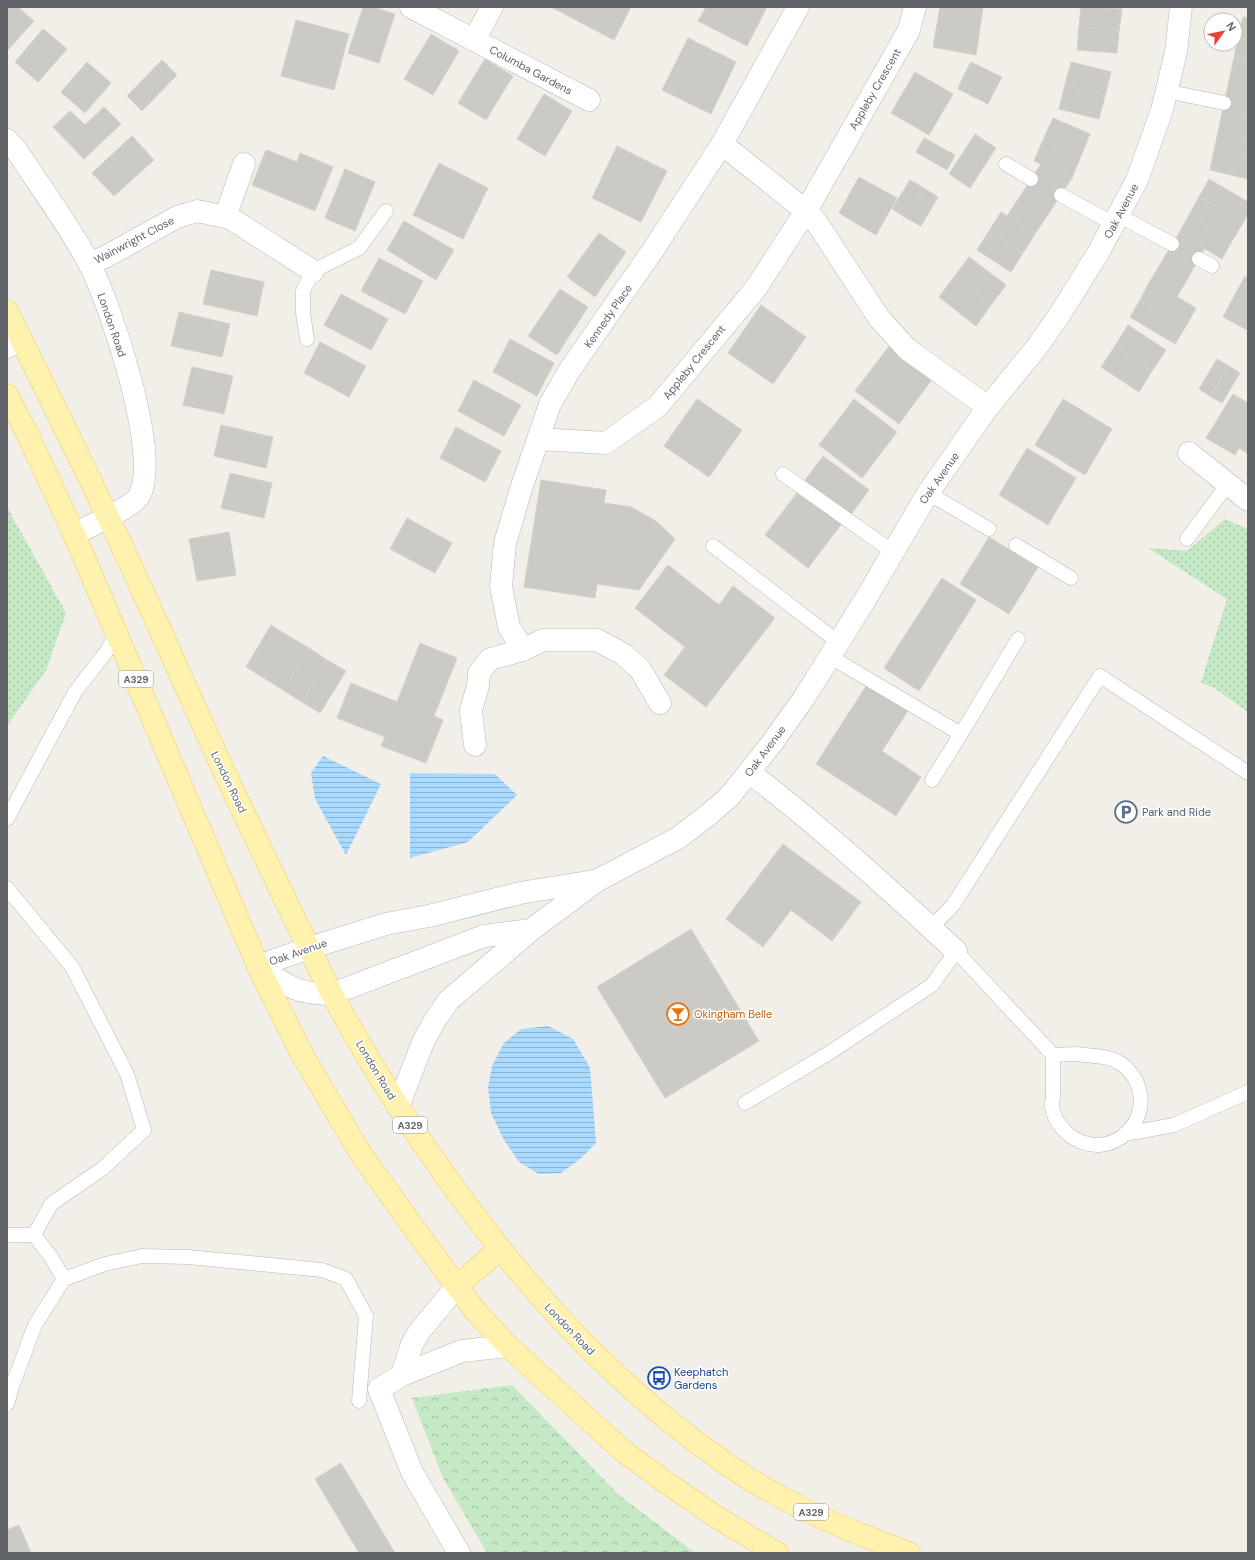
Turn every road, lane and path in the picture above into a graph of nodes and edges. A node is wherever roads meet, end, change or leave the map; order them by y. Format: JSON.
{"nodes":[{"id":1,"x":411,"y":7,"type":"edge"},
{"id":2,"x":492,"y":7,"type":"edge"},
{"id":3,"x":798,"y":7,"type":"edge"},
{"id":4,"x":915,"y":7,"type":"edge"},
{"id":5,"x":1181,"y":7,"type":"edge"},
{"id":6,"x":474,"y":40,"type":"junction"},
{"id":7,"x":1166,"y":91,"type":"junction"},
{"id":8,"x":589,"y":100,"type":"dead end"},
{"id":9,"x":1224,"y":103,"type":"dead end"},
{"id":10,"x":7,"y":140,"type":"edge"},
{"id":11,"x":722,"y":144,"type":"junction"},
{"id":12,"x":244,"y":164,"type":"dead end"},
{"id":13,"x":1006,"y":164,"type":"dead end"},
{"id":14,"x":1031,"y":179,"type":"dead end"},
{"id":15,"x":1061,"y":195,"type":"dead end"},
{"id":16,"x":386,"y":211,"type":"dead end"},
{"id":17,"x":806,"y":211,"type":"junction"},
{"id":18,"x":225,"y":217,"type":"junction"},
{"id":19,"x":1116,"y":220,"type":"junction"},
{"id":20,"x":1172,"y":244,"type":"dead end"},
{"id":21,"x":1199,"y":259,"type":"dead end"},
{"id":22,"x":89,"y":264,"type":"junction"},
{"id":23,"x":1212,"y":266,"type":"dead end"},
{"id":24,"x":313,"y":271,"type":"junction"},
{"id":25,"x":7,"y":310,"type":"edge"},
{"id":26,"x":307,"y":339,"type":"dead end"},
{"id":27,"x":14,"y":344,"type":"edge"},
{"id":28,"x":7,"y":395,"type":"edge"},
{"id":29,"x":988,"y":407,"type":"junction"},
{"id":30,"x":538,"y":439,"type":"junction"},
{"id":31,"x":1189,"y":453,"type":"dead end"},
{"id":32,"x":783,"y":474,"type":"dead end"},
{"id":33,"x":1228,"y":484,"type":"junction"},
{"id":34,"x":928,"y":493,"type":"junction"},
{"id":35,"x":1248,"y":500,"type":"edge"},
{"id":36,"x":108,"y":517,"type":"junction"},
{"id":37,"x":989,"y":529,"type":"dead end"},
{"id":38,"x":74,"y":534,"type":"junction"},
{"id":39,"x":1187,"y":539,"type":"dead end"},
{"id":40,"x":1016,"y":545,"type":"dead end"},
{"id":41,"x":713,"y":546,"type":"dead end"},
{"id":42,"x":893,"y":552,"type":"junction"},
{"id":43,"x":1071,"y":578,"type":"dead end"},
{"id":44,"x":117,"y":634,"type":"junction"},
{"id":45,"x":1018,"y":639,"type":"dead end"},
{"id":46,"x":834,"y":649,"type":"junction"},
{"id":47,"x":523,"y":650,"type":"junction"},
{"id":48,"x":660,"y":703,"type":"dead end"},
{"id":49,"x":961,"y":734,"type":"junction"},
{"id":50,"x":475,"y":745,"type":"dead end"},
{"id":51,"x":749,"y":772,"type":"junction"},
{"id":52,"x":1248,"y":773,"type":"edge"},
{"id":53,"x":932,"y":780,"type":"dead end"},
{"id":54,"x":7,"y":819,"type":"edge"},
{"id":55,"x":598,"y":880,"type":"junction"},
{"id":56,"x":7,"y":888,"type":"edge"},
{"id":57,"x":931,"y":928,"type":"junction"},
{"id":58,"x":531,"y":930,"type":"junction"},
{"id":59,"x":309,"y":948,"type":"junction"},
{"id":60,"x":956,"y":951,"type":"junction"},
{"id":61,"x":258,"y":966,"type":"junction"},
{"id":62,"x":332,"y":994,"type":"junction"},
{"id":63,"x":1053,"y":1055,"type":"junction"},
{"id":64,"x":1248,"y":1092,"type":"edge"},
{"id":65,"x":745,"y":1102,"type":"dead end"},
{"id":66,"x":398,"y":1107,"type":"junction"},
{"id":67,"x":1125,"y":1134,"type":"junction"},
{"id":68,"x":7,"y":1235,"type":"edge"},
{"id":69,"x":34,"y":1235,"type":"junction"},
{"id":70,"x":500,"y":1249,"type":"junction"},
{"id":71,"x":64,"y":1279,"type":"junction"},
{"id":72,"x":457,"y":1286,"type":"junction"},
{"id":73,"x":508,"y":1346,"type":"junction"},
{"id":74,"x":402,"y":1375,"type":"junction"},
{"id":75,"x":359,"y":1401,"type":"dead end"},
{"id":76,"x":7,"y":1404,"type":"edge"},
{"id":77,"x":458,"y":1553,"type":"edge"},
{"id":78,"x":777,"y":1553,"type":"edge"},
{"id":79,"x":909,"y":1553,"type":"edge"}],
"edges":[{"from":1,"to":6,"type":"street","name":"Columba Gardens"},
{"from":2,"to":6,"type":"street"},
{"from":3,"to":11,"type":"street","name":"Kennedy Place"},
{"from":4,"to":17,"type":"street","name":"Appleby Crescent"},
{"from":5,"to":7,"type":"street","name":"Oak Avenue"},
{"from":6,"to":8,"type":"street","name":"Columba Gardens"},
{"from":7,"to":9,"type":"lane"},
{"from":7,"to":19,"type":"street","name":"Oak Avenue"},
{"from":10,"to":22,"type":"street","name":"London Road"},
{"from":11,"to":17,"type":"street"},
{"from":11,"to":30,"type":"street","name":"Kennedy Place"},
{"from":12,"to":18,"type":"street"},
{"from":13,"to":14,"type":"lane"},
{"from":15,"to":19,"type":"lane"},
{"from":16,"to":24,"type":"lane"},
{"from":17,"to":29,"type":"street"},
{"from":17,"to":30,"type":"street","name":"Appleby Crescent"},
{"from":18,"to":22,"type":"street","name":"Wainwright Close"},
{"from":18,"to":24,"type":"street","name":"Wainwright Close"},
{"from":19,"to":20,"type":"lane"},
{"from":19,"to":29,"type":"street","name":"Oak Avenue"},
{"from":21,"to":23,"type":"lane"},
{"from":22,"to":36,"type":"street","name":"London Road"},
{"from":24,"to":26,"type":"lane"},
{"from":25,"to":27,"type":"main road","name":"London Road","number":"A329"},
{"from":27,"to":36,"type":"main road","name":"London Road","number":"A329"},
{"from":28,"to":38,"type":"main road","number":"A329"},
{"from":29,"to":34,"type":"street","name":"Oak Avenue"},
{"from":30,"to":47,"type":"street","name":"Kennedy Place"},
{"from":31,"to":33,"type":"street"},
{"from":32,"to":42,"type":"lane"},
{"from":33,"to":35,"type":"street"},
{"from":33,"to":39,"type":"lane"},
{"from":34,"to":37,"type":"lane"},
{"from":34,"to":42,"type":"street","name":"Oak Avenue"},
{"from":36,"to":38,"type":"street","name":"London Road"},
{"from":36,"to":59,"type":"main road","name":"London Road","number":"A329"},
{"from":38,"to":44,"type":"main road","number":"A329"},
{"from":40,"to":43,"type":"lane"},
{"from":41,"to":46,"type":"lane"},
{"from":42,"to":46,"type":"street","name":"Oak Avenue"},
{"from":44,"to":54,"type":"lane"},
{"from":44,"to":61,"type":"main road","number":"A329"},
{"from":45,"to":49,"type":"lane"},
{"from":46,"to":49,"type":"lane"},
{"from":46,"to":51,"type":"street","name":"Oak Avenue"},
{"from":47,"to":48,"type":"street"},
{"from":47,"to":50,"type":"street"},
{"from":49,"to":53,"type":"lane"},
{"from":51,"to":55,"type":"street","name":"Oak Avenue"},
{"from":51,"to":57,"type":"street"},
{"from":52,"to":57,"type":"lane"},
{"from":55,"to":58,"type":"street","name":"Oak Avenue"},
{"from":55,"to":59,"type":"street","name":"Oak Avenue"},
{"from":56,"to":69,"type":"lane"},
{"from":57,"to":60,"type":"street"},
{"from":58,"to":62,"type":"street","name":"Oak Avenue"},
{"from":58,"to":66,"type":"street","name":"Oak Avenue"},
{"from":59,"to":61,"type":"street","name":"Oak Avenue"},
{"from":59,"to":62,"type":"main road","name":"London Road","number":"A329"},
{"from":60,"to":63,"type":"lane"},
{"from":60,"to":65,"type":"lane"},
{"from":61,"to":62,"type":"street","name":"Oak Avenue"},
{"from":61,"to":72,"type":"main road","number":"A329"},
{"from":62,"to":66,"type":"main road","name":"London Road","number":"A329"},
{"from":63,"to":67,"type":"lane"},
{"from":63,"to":67,"type":"lane"},
{"from":64,"to":67,"type":"lane"},
{"from":66,"to":70,"type":"main road","name":"London Road","number":"A329"},
{"from":68,"to":69,"type":"lane"},
{"from":69,"to":71,"type":"lane"},
{"from":70,"to":72,"type":"main road"},
{"from":70,"to":79,"type":"main road","name":"London Road","number":"A329"},
{"from":71,"to":75,"type":"lane"},
{"from":71,"to":76,"type":"lane"},
{"from":72,"to":73,"type":"main road","number":"A329"},
{"from":72,"to":74,"type":"street"},
{"from":73,"to":74,"type":"street"},
{"from":73,"to":78,"type":"main road","number":"A329"},
{"from":74,"to":77,"type":"street"}]}
